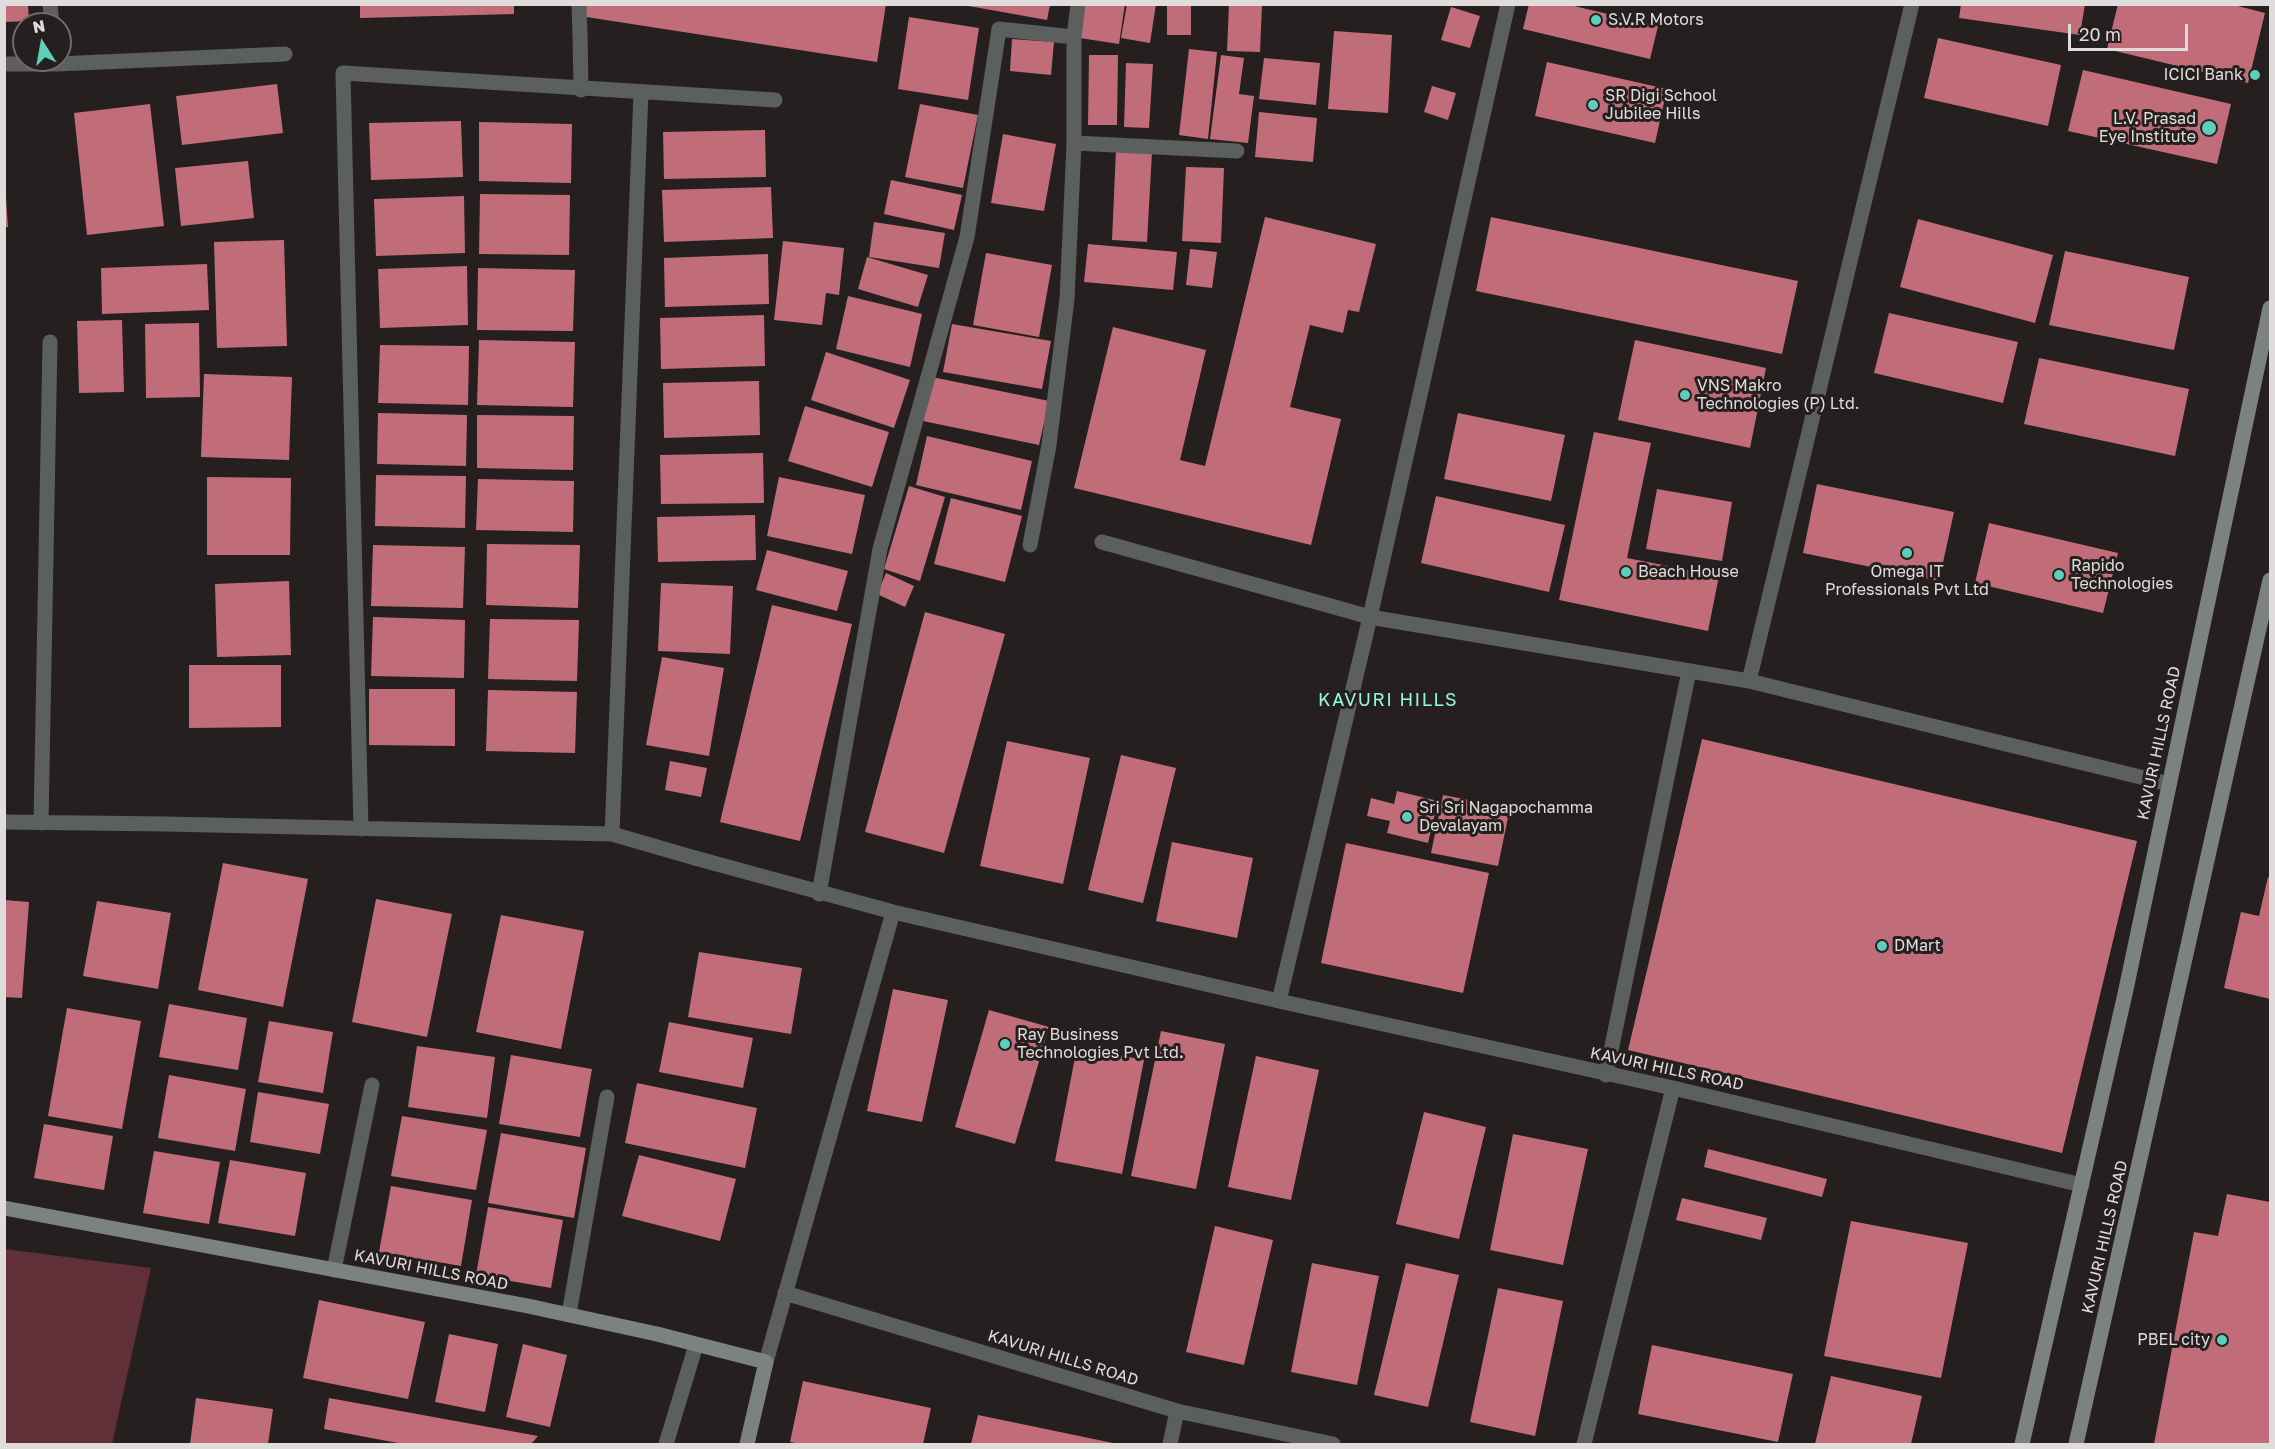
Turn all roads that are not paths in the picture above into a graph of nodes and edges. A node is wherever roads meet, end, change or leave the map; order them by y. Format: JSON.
{"nodes":[{"id":1,"x":579,"y":4,"type":"edge"},
{"id":2,"x":1078,"y":4,"type":"edge"},
{"id":3,"x":1508,"y":4,"type":"edge"},
{"id":4,"x":1912,"y":4,"type":"edge"},
{"id":5,"x":1074,"y":38,"type":"junction"},
{"id":6,"x":285,"y":54,"type":"dead end"},
{"id":7,"x":72,"y":61,"type":"edge"},
{"id":8,"x":581,"y":90,"type":"junction"},
{"id":9,"x":641,"y":92,"type":"junction"},
{"id":10,"x":776,"y":100,"type":"dead end"},
{"id":11,"x":1074,"y":143,"type":"junction"},
{"id":12,"x":1238,"y":151,"type":"dead end"},
{"id":13,"x":2271,"y":308,"type":"edge"},
{"id":14,"x":50,"y":342,"type":"dead end"},
{"id":15,"x":1102,"y":542,"type":"dead end"},
{"id":16,"x":1030,"y":545,"type":"dead end"},
{"id":17,"x":2271,"y":580,"type":"edge"},
{"id":18,"x":1370,"y":617,"type":"junction"},
{"id":19,"x":1689,"y":671,"type":"junction"},
{"id":20,"x":1749,"y":681,"type":"junction"},
{"id":21,"x":2169,"y":784,"type":"junction"},
{"id":22,"x":4,"y":822,"type":"edge"},
{"id":23,"x":41,"y":823,"type":"junction"},
{"id":24,"x":361,"y":829,"type":"junction"},
{"id":25,"x":612,"y":834,"type":"junction"},
{"id":26,"x":819,"y":894,"type":"junction"},
{"id":27,"x":894,"y":912,"type":"junction"},
{"id":28,"x":1279,"y":1001,"type":"junction"},
{"id":29,"x":1606,"y":1075,"type":"junction"},
{"id":30,"x":372,"y":1085,"type":"dead end"},
{"id":31,"x":1673,"y":1088,"type":"junction"},
{"id":32,"x":607,"y":1097,"type":"dead end"},
{"id":33,"x":2082,"y":1185,"type":"junction"},
{"id":34,"x":4,"y":1208,"type":"edge"},
{"id":35,"x":334,"y":1270,"type":"junction"},
{"id":36,"x":785,"y":1293,"type":"junction"},
{"id":37,"x":569,"y":1314,"type":"junction"},
{"id":38,"x":696,"y":1345,"type":"junction"},
{"id":39,"x":766,"y":1362,"type":"junction"},
{"id":40,"x":1177,"y":1411,"type":"junction"},
{"id":41,"x":666,"y":1444,"type":"edge"},
{"id":42,"x":747,"y":1444,"type":"edge"},
{"id":43,"x":1170,"y":1444,"type":"edge"},
{"id":44,"x":1333,"y":1444,"type":"edge"},
{"id":45,"x":1584,"y":1444,"type":"edge"},
{"id":46,"x":2022,"y":1444,"type":"edge"},
{"id":47,"x":2076,"y":1444,"type":"edge"}],
"edges":[{"from":1,"to":8,"type":"street"},
{"from":2,"to":5,"type":"street"},
{"from":3,"to":18,"type":"street"},
{"from":4,"to":20,"type":"street"},
{"from":5,"to":11,"type":"street"},
{"from":5,"to":26,"type":"street"},
{"from":6,"to":7,"type":"street"},
{"from":8,"to":9,"type":"street"},
{"from":8,"to":24,"type":"street"},
{"from":9,"to":10,"type":"street"},
{"from":9,"to":25,"type":"street"},
{"from":11,"to":12,"type":"street"},
{"from":11,"to":16,"type":"street"},
{"from":13,"to":21,"type":"street","name":"KAVURI HILLS ROAD"},
{"from":14,"to":23,"type":"street"},
{"from":15,"to":18,"type":"street"},
{"from":17,"to":47,"type":"street","name":"KAVURI HILLS ROAD"},
{"from":18,"to":19,"type":"street"},
{"from":18,"to":28,"type":"street"},
{"from":19,"to":20,"type":"street"},
{"from":19,"to":29,"type":"street"},
{"from":20,"to":21,"type":"street"},
{"from":21,"to":33,"type":"street","name":"KAVURI HILLS ROAD"},
{"from":22,"to":23,"type":"street","name":"KAVURI HILLS ROAD"},
{"from":23,"to":24,"type":"street","name":"KAVURI HILLS ROAD"},
{"from":24,"to":25,"type":"street","name":"KAVURI HILLS ROAD"},
{"from":25,"to":26,"type":"street","name":"KAVURI HILLS ROAD"},
{"from":26,"to":27,"type":"street","name":"KAVURI HILLS ROAD"},
{"from":27,"to":28,"type":"street","name":"KAVURI HILLS ROAD"},
{"from":27,"to":36,"type":"street"},
{"from":28,"to":29,"type":"street","name":"KAVURI HILLS ROAD"},
{"from":29,"to":31,"type":"street","name":"KAVURI HILLS ROAD"},
{"from":30,"to":35,"type":"street"},
{"from":31,"to":33,"type":"street","name":"KAVURI HILLS ROAD"},
{"from":31,"to":45,"type":"street"},
{"from":32,"to":37,"type":"street"},
{"from":33,"to":46,"type":"street","name":"KAVURI HILLS ROAD"},
{"from":34,"to":35,"type":"street","name":"KAVURI HILLS ROAD"},
{"from":35,"to":37,"type":"street","name":"KAVURI HILLS ROAD"},
{"from":36,"to":39,"type":"street"},
{"from":36,"to":40,"type":"street","name":"KAVURI HILLS ROAD"},
{"from":37,"to":38,"type":"street","name":"KAVURI HILLS ROAD"},
{"from":38,"to":39,"type":"street","name":"KAVURI HILLS ROAD"},
{"from":38,"to":41,"type":"street"},
{"from":39,"to":42,"type":"street"},
{"from":40,"to":43,"type":"street"},
{"from":40,"to":44,"type":"street","name":"KAVURI HILLS ROAD"}]}
